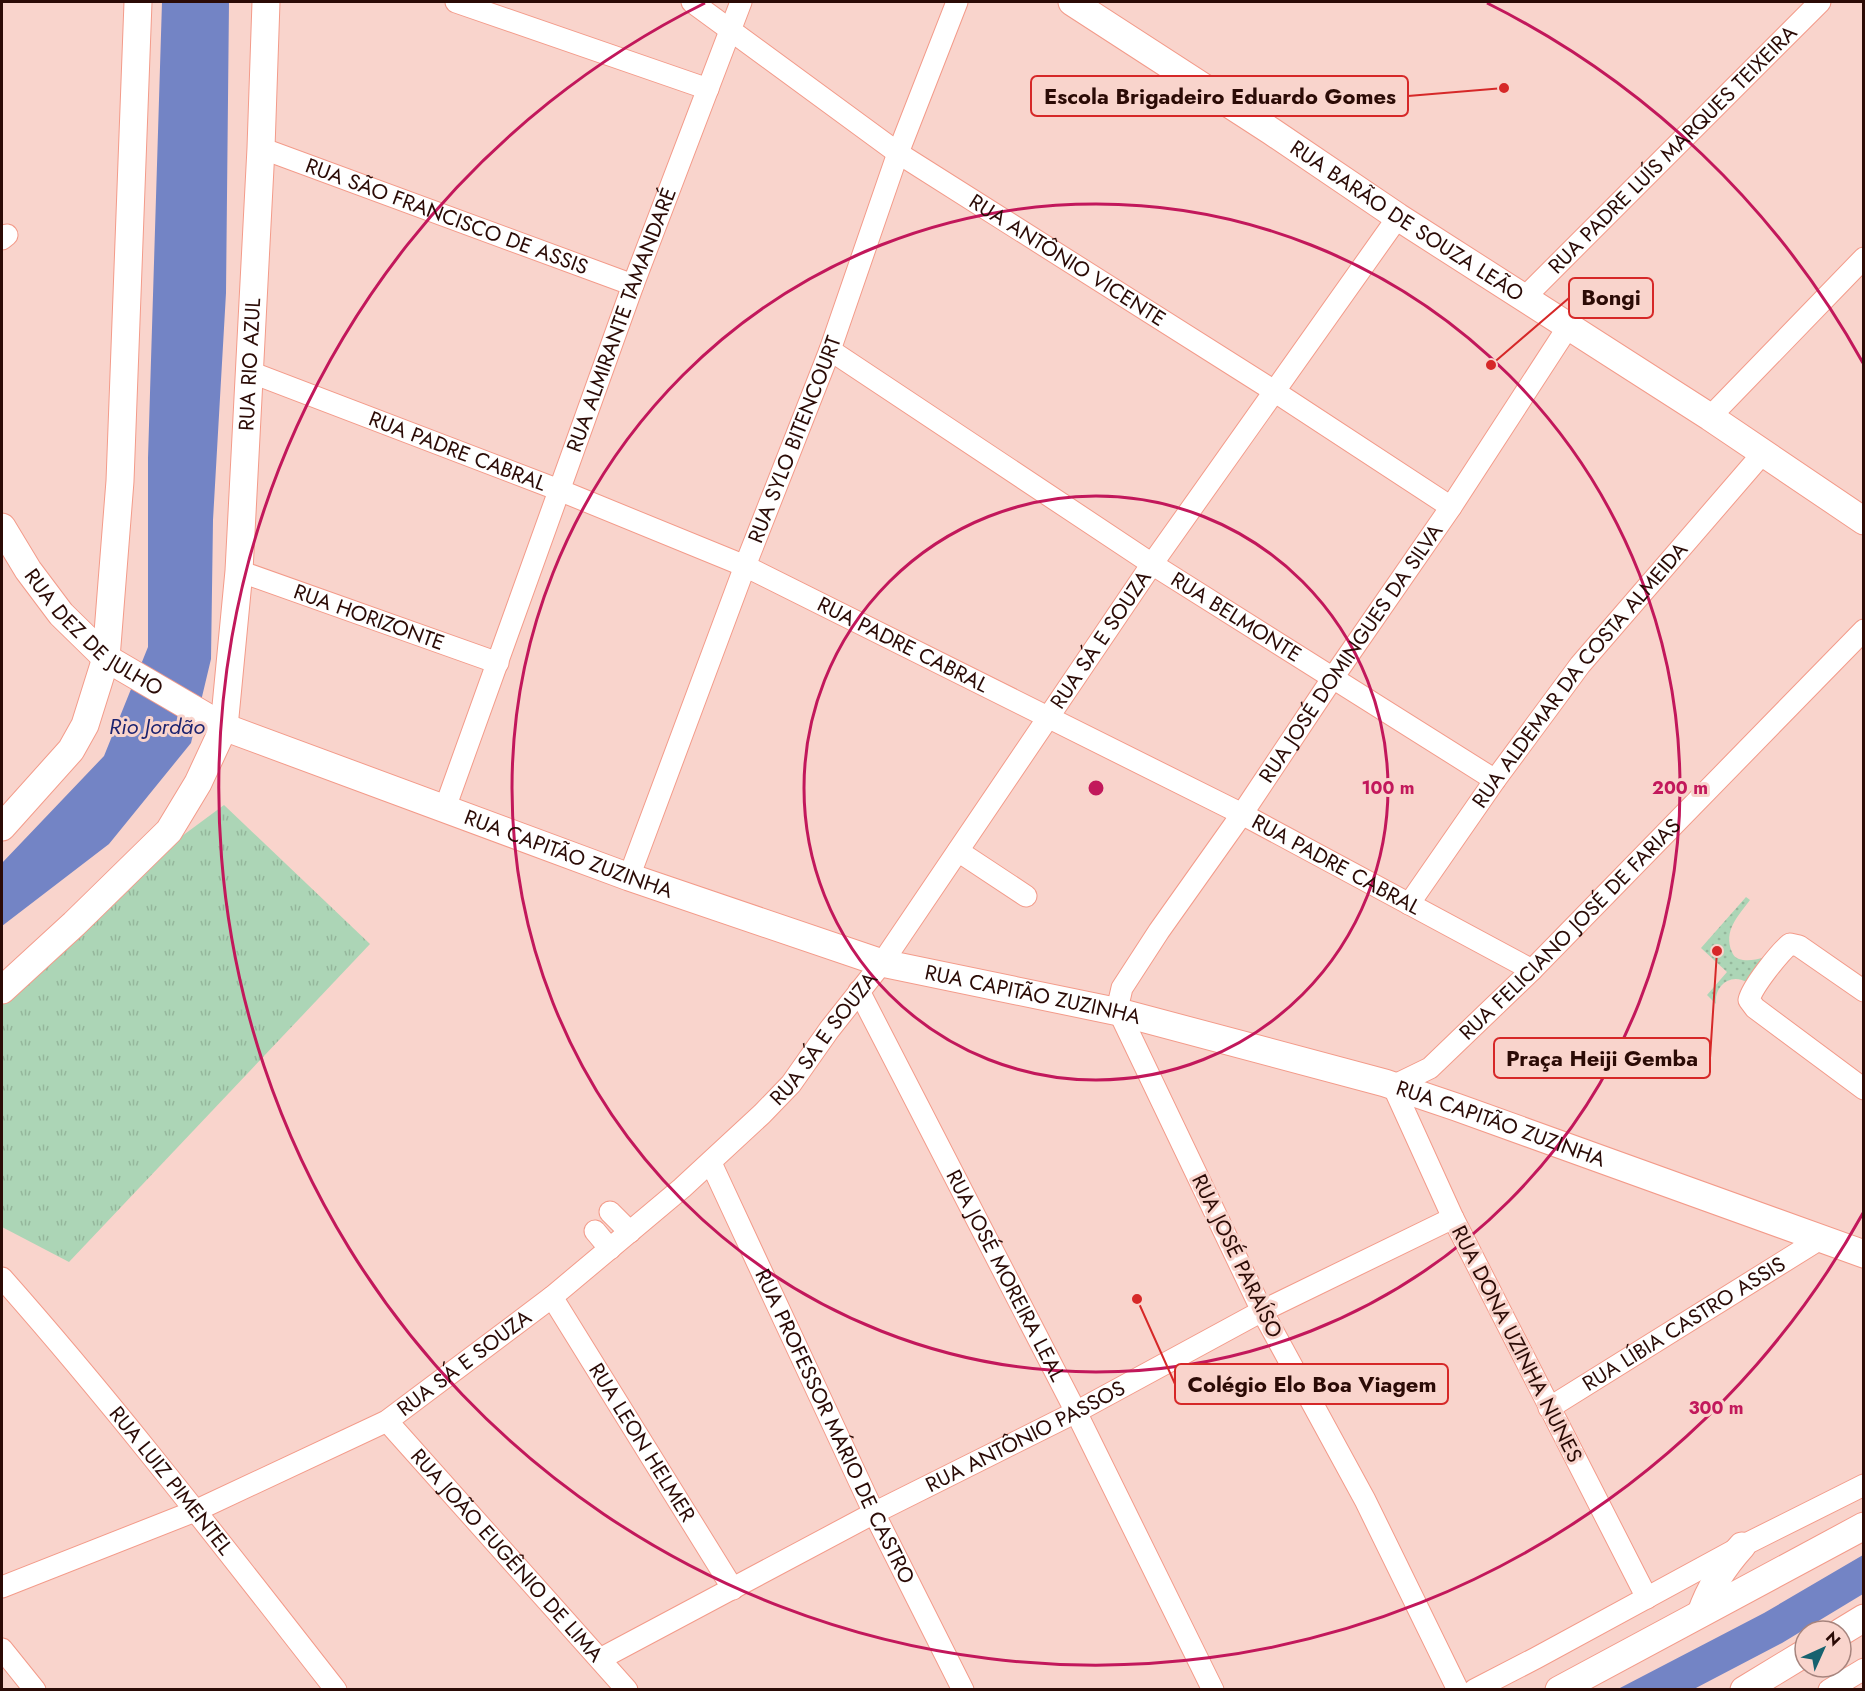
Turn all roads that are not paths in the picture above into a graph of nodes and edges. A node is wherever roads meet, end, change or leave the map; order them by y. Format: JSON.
{"nodes":[{"id":1,"x":138,"y":2,"type":"edge"},
{"id":2,"x":266,"y":2,"type":"edge"},
{"id":3,"x":456,"y":2,"type":"edge"},
{"id":4,"x":692,"y":2,"type":"edge"},
{"id":5,"x":741,"y":2,"type":"edge"},
{"id":6,"x":957,"y":2,"type":"edge"},
{"id":7,"x":1072,"y":2,"type":"edge"},
{"id":8,"x":1820,"y":2,"type":"edge"},
{"id":9,"x":730,"y":30,"type":"junction"},
{"id":10,"x":708,"y":89,"type":"junction"},
{"id":11,"x":261,"y":148,"type":"junction"},
{"id":12,"x":898,"y":153,"type":"junction"},
{"id":13,"x":1398,"y":217,"type":"junction"},
{"id":14,"x":1863,"y":258,"type":"edge"},
{"id":15,"x":633,"y":285,"type":"junction"},
{"id":16,"x":1524,"y":298,"type":"junction"},
{"id":17,"x":1568,"y":327,"type":"junction"},
{"id":18,"x":830,"y":350,"type":"junction"},
{"id":19,"x":250,"y":372,"type":"junction"},
{"id":20,"x":1274,"y":391,"type":"junction"},
{"id":21,"x":1710,"y":417,"type":"junction"},
{"id":22,"x":1763,"y":453,"type":"junction"},
{"id":23,"x":559,"y":490,"type":"junction"},
{"id":24,"x":1451,"y":507,"type":"junction"},
{"id":25,"x":1863,"y":521,"type":"edge"},
{"id":26,"x":2,"y":526,"type":"edge"},
{"id":27,"x":1152,"y":564,"type":"junction"},
{"id":28,"x":744,"y":566,"type":"junction"},
{"id":29,"x":239,"y":572,"type":"junction"},
{"id":30,"x":1863,"y":630,"type":"edge"},
{"id":31,"x":114,"y":662,"type":"junction"},
{"id":32,"x":498,"y":663,"type":"junction"},
{"id":33,"x":1332,"y":679,"type":"junction"},
{"id":34,"x":1049,"y":716,"type":"junction"},
{"id":35,"x":215,"y":722,"type":"junction"},
{"id":36,"x":1495,"y":780,"type":"junction"},
{"id":37,"x":445,"y":808,"type":"junction"},
{"id":38,"x":1242,"y":814,"type":"junction"},
{"id":39,"x":2,"y":827,"type":"edge"},
{"id":40,"x":958,"y":850,"type":"junction"},
{"id":41,"x":629,"y":877,"type":"junction"},
{"id":42,"x":1026,"y":896,"type":"dead end"},
{"id":43,"x":1409,"y":904,"type":"junction"},
{"id":44,"x":882,"y":963,"type":"junction"},
{"id":45,"x":1532,"y":970,"type":"junction"},
{"id":46,"x":2,"y":990,"type":"edge"},
{"id":47,"x":859,"y":991,"type":"junction"},
{"id":48,"x":1863,"y":991,"type":"edge"},
{"id":49,"x":1119,"y":1012,"type":"junction"},
{"id":50,"x":1393,"y":1086,"type":"junction"},
{"id":51,"x":1863,"y":1089,"type":"edge"},
{"id":52,"x":711,"y":1163,"type":"junction"},
{"id":53,"x":610,"y":1212,"type":"dead end"},
{"id":54,"x":1453,"y":1218,"type":"junction"},
{"id":55,"x":595,"y":1232,"type":"dead end"},
{"id":56,"x":630,"y":1232,"type":"junction"},
{"id":57,"x":1820,"y":1239,"type":"junction"},
{"id":58,"x":610,"y":1249,"type":"junction"},
{"id":59,"x":1863,"y":1254,"type":"edge"},
{"id":60,"x":2,"y":1278,"type":"edge"},
{"id":61,"x":552,"y":1297,"type":"junction"},
{"id":62,"x":1262,"y":1311,"type":"junction"},
{"id":63,"x":1549,"y":1408,"type":"junction"},
{"id":64,"x":1076,"y":1412,"type":"junction"},
{"id":65,"x":387,"y":1421,"type":"junction"},
{"id":66,"x":1863,"y":1485,"type":"edge"},
{"id":67,"x":195,"y":1511,"type":"junction"},
{"id":68,"x":874,"y":1513,"type":"junction"},
{"id":69,"x":1863,"y":1526,"type":"edge"},
{"id":70,"x":1742,"y":1546,"type":"junction"},
{"id":71,"x":2,"y":1587,"type":"edge"},
{"id":72,"x":733,"y":1589,"type":"junction"},
{"id":73,"x":1647,"y":1598,"type":"junction"},
{"id":74,"x":1701,"y":1614,"type":"junction"},
{"id":75,"x":2,"y":1649,"type":"edge"},
{"id":76,"x":600,"y":1659,"type":"junction"},
{"id":77,"x":1793,"y":1660,"type":"edge"},
{"id":78,"x":1863,"y":1669,"type":"edge"},
{"id":79,"x":35,"y":1689,"type":"edge"},
{"id":80,"x":336,"y":1689,"type":"edge"},
{"id":81,"x":627,"y":1689,"type":"edge"},
{"id":82,"x":963,"y":1689,"type":"edge"},
{"id":83,"x":1213,"y":1689,"type":"edge"},
{"id":84,"x":1458,"y":1689,"type":"edge"},
{"id":85,"x":1474,"y":1689,"type":"edge"},
{"id":86,"x":1559,"y":1689,"type":"edge"},
{"id":87,"x":1744,"y":1689,"type":"edge"},
{"id":88,"x":1829,"y":1689,"type":"edge"}],
"edges":[{"from":1,"to":31,"type":"main road"},
{"from":2,"to":11,"type":"main road","name":"RUA RIO AZUL"},
{"from":3,"to":10,"type":"street"},
{"from":4,"to":9,"type":"street","name":"RUA ANTÔNIO VICENTE"},
{"from":5,"to":9,"type":"street","name":"RUA ALMIRANTE TAMANDARÉ"},
{"from":6,"to":12,"type":"street","name":"RUA SYLO BITENCOURT"},
{"from":7,"to":13,"type":"main road","name":"RUA BARÃO DE SOUZA LEÃO"},
{"from":8,"to":16,"type":"street","name":"RUA PADRE LUÍS MARQUES TEIXEIRA"},
{"from":9,"to":10,"type":"street","name":"RUA ALMIRANTE TAMANDARÉ"},
{"from":9,"to":12,"type":"street","name":"RUA ANTÔNIO VICENTE"},
{"from":10,"to":15,"type":"street","name":"RUA ALMIRANTE TAMANDARÉ"},
{"from":11,"to":15,"type":"street","name":"RUA SÃO FRANCISCO DE ASSIS"},
{"from":11,"to":19,"type":"main road","name":"RUA RIO AZUL"},
{"from":12,"to":18,"type":"street","name":"RUA SYLO BITENCOURT"},
{"from":12,"to":20,"type":"street","name":"RUA ANTÔNIO VICENTE"},
{"from":13,"to":16,"type":"main road","name":"RUA BARÃO DE SOUZA LEÃO"},
{"from":13,"to":20,"type":"street","name":"RUA SÁ E SOUZA"},
{"from":14,"to":21,"type":"street"},
{"from":15,"to":23,"type":"street","name":"RUA ALMIRANTE TAMANDARÉ"},
{"from":16,"to":17,"type":"main road","name":"RUA BARÃO DE SOUZA LEÃO"},
{"from":17,"to":21,"type":"main road","name":"RUA BARÃO DE SOUZA LEÃO"},
{"from":17,"to":24,"type":"street","name":"RUA JOSÉ DOMINGUES DA SILVA"},
{"from":18,"to":27,"type":"street","name":"RUA BELMONTE"},
{"from":18,"to":28,"type":"street","name":"RUA SYLO BITENCOURT"},
{"from":19,"to":23,"type":"street","name":"RUA PADRE CABRAL"},
{"from":19,"to":29,"type":"main road","name":"RUA RIO AZUL"},
{"from":20,"to":24,"type":"street","name":"RUA ANTÔNIO VICENTE"},
{"from":20,"to":27,"type":"street","name":"RUA SÁ E SOUZA"},
{"from":21,"to":22,"type":"main road","name":"RUA BARÃO DE SOUZA LEÃO"},
{"from":22,"to":25,"type":"main road","name":"RUA BARÃO DE SOUZA LEÃO"},
{"from":22,"to":36,"type":"street","name":"RUA ALDEMAR DA COSTA ALMEIDA"},
{"from":23,"to":28,"type":"street","name":"RUA PADRE CABRAL"},
{"from":23,"to":32,"type":"street","name":"RUA ALMIRANTE TAMANDARÉ"},
{"from":24,"to":33,"type":"street","name":"RUA JOSÉ DOMINGUES DA SILVA"},
{"from":26,"to":31,"type":"main road","name":"RUA DEZ DE JULHO"},
{"from":27,"to":33,"type":"street","name":"RUA BELMONTE"},
{"from":27,"to":34,"type":"street","name":"RUA SÁ E SOUZA"},
{"from":28,"to":34,"type":"street","name":"RUA PADRE CABRAL"},
{"from":28,"to":41,"type":"street","name":"RUA SYLO BITENCOURT"},
{"from":29,"to":32,"type":"street","name":"RUA HORIZONTE"},
{"from":29,"to":35,"type":"main road","name":"RUA RIO AZUL"},
{"from":30,"to":45,"type":"street","name":"RUA FELICIANO JOSÉ DE FARIAS"},
{"from":31,"to":35,"type":"main road","name":"RUA DEZ DE JULHO"},
{"from":31,"to":39,"type":"main road"},
{"from":32,"to":37,"type":"street","name":"RUA ALMIRANTE TAMANDARÉ"},
{"from":33,"to":36,"type":"street","name":"RUA BELMONTE"},
{"from":33,"to":38,"type":"street","name":"RUA JOSÉ DOMINGUES DA SILVA"},
{"from":34,"to":38,"type":"street","name":"RUA PADRE CABRAL"},
{"from":34,"to":40,"type":"street","name":"RUA SÁ E SOUZA"},
{"from":35,"to":37,"type":"main road","name":"RUA CAPITÃO ZUZINHA"},
{"from":35,"to":46,"type":"main road","name":"RUA RIO AZUL"},
{"from":36,"to":43,"type":"street","name":"RUA ALDEMAR DA COSTA ALMEIDA"},
{"from":37,"to":41,"type":"main road","name":"RUA CAPITÃO ZUZINHA"},
{"from":38,"to":43,"type":"street","name":"RUA PADRE CABRAL"},
{"from":38,"to":49,"type":"street","name":"RUA JOSÉ DOMINGUES DA SILVA"},
{"from":40,"to":42,"type":"street"},
{"from":40,"to":44,"type":"street","name":"RUA SÁ E SOUZA"},
{"from":41,"to":44,"type":"main road","name":"RUA CAPITÃO ZUZINHA"},
{"from":43,"to":45,"type":"street","name":"RUA PADRE CABRAL"},
{"from":44,"to":47,"type":"street","name":"RUA SÁ E SOUZA"},
{"from":44,"to":49,"type":"main road","name":"RUA CAPITÃO ZUZINHA"},
{"from":45,"to":50,"type":"street","name":"RUA FELICIANO JOSÉ DE FARIAS"},
{"from":47,"to":52,"type":"street","name":"RUA SÁ E SOUZA"},
{"from":47,"to":64,"type":"street","name":"RUA JOSÉ MOREIRA LEAL"},
{"from":48,"to":51,"type":"street"},
{"from":49,"to":50,"type":"main road","name":"RUA CAPITÃO ZUZINHA"},
{"from":49,"to":62,"type":"street","name":"RUA JOSÉ PARAÍSO"},
{"from":50,"to":54,"type":"street","name":"RUA DONA UZINHA NUNES"},
{"from":50,"to":57,"type":"main road","name":"RUA CAPITÃO ZUZINHA"},
{"from":52,"to":56,"type":"street","name":"RUA SÁ E SOUZA"},
{"from":52,"to":68,"type":"street","name":"RUA PROFESSOR MÁRIO DE CASTRO"},
{"from":53,"to":56,"type":"street"},
{"from":54,"to":62,"type":"street","name":"RUA ANTÔNIO PASSOS"},
{"from":54,"to":63,"type":"street","name":"RUA DONA UZINHA NUNES"},
{"from":55,"to":58,"type":"street"},
{"from":56,"to":58,"type":"street","name":"RUA SÁ E SOUZA"},
{"from":57,"to":59,"type":"main road","name":"RUA CAPITÃO ZUZINHA"},
{"from":57,"to":63,"type":"street","name":"RUA LÍBIA CASTRO ASSIS"},
{"from":58,"to":61,"type":"street","name":"RUA SÁ E SOUZA"},
{"from":60,"to":67,"type":"street","name":"RUA LUIZ PIMENTEL"},
{"from":61,"to":65,"type":"street","name":"RUA SÁ E SOUZA"},
{"from":61,"to":72,"type":"street","name":"RUA LEON HELMER"},
{"from":62,"to":64,"type":"street","name":"RUA ANTÔNIO PASSOS"},
{"from":62,"to":84,"type":"street","name":"RUA JOSÉ PARAÍSO"},
{"from":63,"to":73,"type":"street","name":"RUA DONA UZINHA NUNES"},
{"from":64,"to":68,"type":"street","name":"RUA ANTÔNIO PASSOS"},
{"from":64,"to":83,"type":"street","name":"RUA JOSÉ MOREIRA LEAL"},
{"from":65,"to":67,"type":"street","name":"RUA SÁ E SOUZA"},
{"from":65,"to":76,"type":"street","name":"RUA JOÃO EUGÊNIO DE LIMA"},
{"from":66,"to":70,"type":"street"},
{"from":67,"to":71,"type":"street","name":"RUA SÁ E SOUZA"},
{"from":67,"to":80,"type":"street","name":"RUA LUIZ PIMENTEL"},
{"from":68,"to":72,"type":"street","name":"RUA ANTÔNIO PASSOS"},
{"from":68,"to":82,"type":"street","name":"RUA PROFESSOR MÁRIO DE CASTRO"},
{"from":69,"to":74,"type":"main road"},
{"from":70,"to":73,"type":"street"},
{"from":70,"to":74,"type":"main road"},
{"from":72,"to":76,"type":"street","name":"RUA ANTÔNIO PASSOS"},
{"from":73,"to":85,"type":"street"},
{"from":74,"to":86,"type":"main road"},
{"from":75,"to":79,"type":"street"},
{"from":76,"to":81,"type":"street","name":"RUA JOÃO EUGÊNIO DE LIMA"},
{"from":77,"to":87,"type":"main road"},
{"from":78,"to":88,"type":"street"}]}
